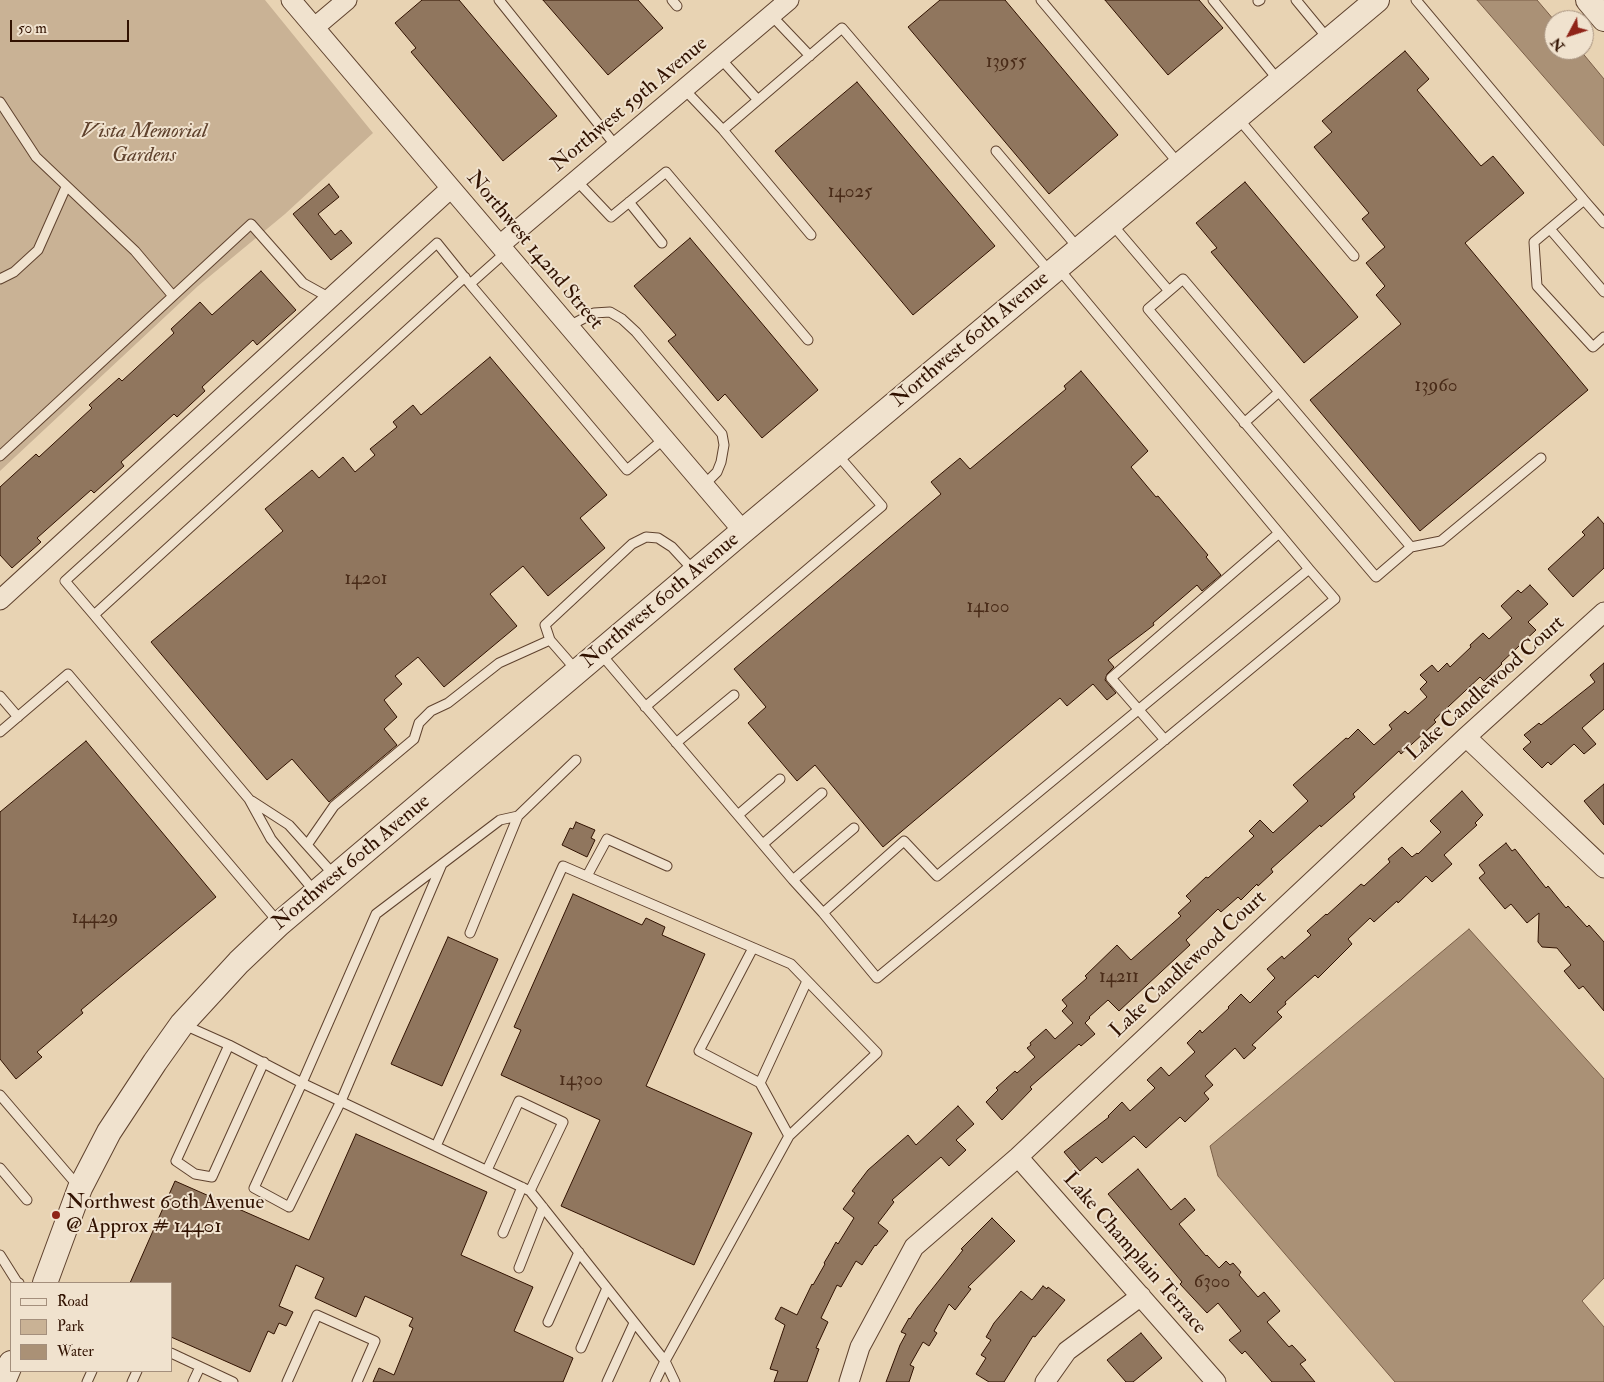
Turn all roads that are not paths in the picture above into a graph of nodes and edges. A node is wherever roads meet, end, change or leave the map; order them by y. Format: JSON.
{"nodes":[{"id":1,"x":292,"y":0,"type":"edge"},
{"id":2,"x":347,"y":0,"type":"edge"},
{"id":3,"x":499,"y":0,"type":"edge"},
{"id":4,"x":789,"y":0,"type":"edge"},
{"id":5,"x":1041,"y":0,"type":"edge"},
{"id":6,"x":1213,"y":0,"type":"edge"},
{"id":7,"x":1296,"y":0,"type":"edge"},
{"id":8,"x":1377,"y":0,"type":"edge"},
{"id":9,"x":1416,"y":0,"type":"edge"},
{"id":10,"x":1588,"y":0,"type":"edge"},
{"id":11,"x":771,"y":15,"type":"junction"},
{"id":12,"x":1604,"y":19,"type":"edge"},
{"id":13,"x":315,"y":27,"type":"junction"},
{"id":14,"x":1329,"y":40,"type":"junction"},
{"id":15,"x":810,"y":56,"type":"junction"},
{"id":16,"x":720,"y":58,"type":"junction"},
{"id":17,"x":1279,"y":82,"type":"junction"},
{"id":18,"x":684,"y":89,"type":"junction"},
{"id":19,"x":758,"y":100,"type":"junction"},
{"id":20,"x":0,"y":102,"type":"edge"},
{"id":21,"x":1237,"y":117,"type":"junction"},
{"id":22,"x":724,"y":130,"type":"junction"},
{"id":23,"x":616,"y":146,"type":"junction"},
{"id":24,"x":996,"y":151,"type":"dead end"},
{"id":25,"x":1179,"y":165,"type":"junction"},
{"id":26,"x":576,"y":180,"type":"junction"},
{"id":27,"x":66,"y":187,"type":"junction"},
{"id":28,"x":451,"y":188,"type":"junction"},
{"id":29,"x":1584,"y":200,"type":"junction"},
{"id":30,"x":629,"y":202,"type":"junction"},
{"id":31,"x":1111,"y":222,"type":"junction"},
{"id":32,"x":1604,"y":223,"type":"edge"},
{"id":33,"x":1550,"y":229,"type":"junction"},
{"id":34,"x":811,"y":235,"type":"dead end"},
{"id":35,"x":662,"y":243,"type":"dead end"},
{"id":36,"x":503,"y":248,"type":"junction"},
{"id":37,"x":1079,"y":249,"type":"junction"},
{"id":38,"x":1354,"y":256,"type":"dead end"},
{"id":39,"x":1054,"y":270,"type":"junction"},
{"id":40,"x":0,"y":279,"type":"edge"},
{"id":41,"x":467,"y":280,"type":"junction"},
{"id":42,"x":1169,"y":291,"type":"junction"},
{"id":43,"x":1604,"y":292,"type":"edge"},
{"id":44,"x":173,"y":296,"type":"junction"},
{"id":45,"x":330,"y":298,"type":"junction"},
{"id":46,"x":569,"y":326,"type":"junction"},
{"id":47,"x":1604,"y":337,"type":"edge"},
{"id":48,"x":808,"y":340,"type":"dead end"},
{"id":49,"x":1279,"y":392,"type":"junction"},
{"id":50,"x":1244,"y":423,"type":"junction"},
{"id":51,"x":664,"y":438,"type":"junction"},
{"id":52,"x":836,"y":453,"type":"junction"},
{"id":53,"x":0,"y":456,"type":"edge"},
{"id":54,"x":1541,"y":458,"type":"dead end"},
{"id":55,"x":704,"y":485,"type":"junction"},
{"id":56,"x":743,"y":531,"type":"junction"},
{"id":57,"x":1279,"y":533,"type":"junction"},
{"id":58,"x":1411,"y":548,"type":"junction"},
{"id":59,"x":1309,"y":569,"type":"junction"},
{"id":60,"x":696,"y":572,"type":"junction"},
{"id":61,"x":0,"y":600,"type":"edge"},
{"id":62,"x":1604,"y":612,"type":"edge"},
{"id":63,"x":94,"y":615,"type":"junction"},
{"id":64,"x":550,"y":640,"type":"junction"},
{"id":65,"x":600,"y":653,"type":"junction"},
{"id":66,"x":578,"y":672,"type":"junction"},
{"id":67,"x":734,"y":695,"type":"dead end"},
{"id":68,"x":0,"y":696,"type":"edge"},
{"id":69,"x":645,"y":706,"type":"junction"},
{"id":70,"x":1138,"y":710,"type":"junction"},
{"id":71,"x":18,"y":717,"type":"junction"},
{"id":72,"x":0,"y":732,"type":"edge"},
{"id":73,"x":1466,"y":737,"type":"junction"},
{"id":74,"x":1165,"y":740,"type":"junction"},
{"id":75,"x":676,"y":743,"type":"junction"},
{"id":76,"x":576,"y":760,"type":"dead end"},
{"id":77,"x":780,"y":779,"type":"dead end"},
{"id":78,"x":822,"y":793,"type":"dead end"},
{"id":79,"x":249,"y":799,"type":"junction"},
{"id":80,"x":738,"y":815,"type":"junction"},
{"id":81,"x":518,"y":816,"type":"junction"},
{"id":82,"x":854,"y":828,"type":"dead end"},
{"id":83,"x":762,"y":844,"type":"junction"},
{"id":84,"x":307,"y":845,"type":"junction"},
{"id":85,"x":442,"y":864,"type":"junction"},
{"id":86,"x":667,"y":866,"type":"dead end"},
{"id":87,"x":1604,"y":868,"type":"edge"},
{"id":88,"x":334,"y":876,"type":"junction"},
{"id":89,"x":586,"y":876,"type":"junction"},
{"id":90,"x":793,"y":880,"type":"junction"},
{"id":91,"x":316,"y":892,"type":"junction"},
{"id":92,"x":823,"y":913,"type":"junction"},
{"id":93,"x":279,"y":924,"type":"junction"},
{"id":94,"x":470,"y":933,"type":"dead end"},
{"id":95,"x":753,"y":948,"type":"junction"},
{"id":96,"x":807,"y":981,"type":"junction"},
{"id":97,"x":182,"y":1024,"type":"junction"},
{"id":98,"x":230,"y":1045,"type":"junction"},
{"id":99,"x":264,"y":1062,"type":"junction"},
{"id":100,"x":302,"y":1083,"type":"junction"},
{"id":101,"x":760,"y":1083,"type":"junction"},
{"id":102,"x":0,"y":1095,"type":"edge"},
{"id":103,"x":341,"y":1101,"type":"junction"},
{"id":104,"x":789,"y":1136,"type":"junction"},
{"id":105,"x":436,"y":1146,"type":"junction"},
{"id":106,"x":1018,"y":1157,"type":"junction"},
{"id":107,"x":0,"y":1168,"type":"edge"},
{"id":108,"x":487,"y":1170,"type":"junction"},
{"id":109,"x":522,"y":1187,"type":"junction"},
{"id":110,"x":80,"y":1188,"type":"junction"},
{"id":111,"x":530,"y":1191,"type":"junction"},
{"id":112,"x":27,"y":1200,"type":"dead end"},
{"id":113,"x":543,"y":1207,"type":"junction"},
{"id":114,"x":503,"y":1233,"type":"dead end"},
{"id":115,"x":579,"y":1252,"type":"junction"},
{"id":116,"x":0,"y":1255,"type":"edge"},
{"id":117,"x":519,"y":1268,"type":"dead end"},
{"id":118,"x":16,"y":1282,"type":"edge"},
{"id":119,"x":45,"y":1282,"type":"edge"},
{"id":120,"x":607,"y":1288,"type":"junction"},
{"id":121,"x":1141,"y":1296,"type":"junction"},
{"id":122,"x":548,"y":1322,"type":"dead end"},
{"id":123,"x":634,"y":1323,"type":"junction"},
{"id":124,"x":581,"y":1348,"type":"dead end"},
{"id":125,"x":172,"y":1353,"type":"edge"},
{"id":126,"x":665,"y":1361,"type":"junction"},
{"id":127,"x":10,"y":1365,"type":"edge"},
{"id":128,"x":200,"y":1367,"type":"junction"},
{"id":129,"x":3,"y":1382,"type":"edge"},
{"id":130,"x":193,"y":1382,"type":"edge"},
{"id":131,"x":233,"y":1382,"type":"edge"},
{"id":132,"x":287,"y":1382,"type":"edge"},
{"id":133,"x":357,"y":1382,"type":"edge"},
{"id":134,"x":607,"y":1382,"type":"edge"},
{"id":135,"x":655,"y":1382,"type":"edge"},
{"id":136,"x":675,"y":1382,"type":"edge"},
{"id":137,"x":849,"y":1382,"type":"edge"},
{"id":138,"x":1045,"y":1382,"type":"edge"},
{"id":139,"x":1216,"y":1382,"type":"edge"}],
"edges":[{"from":1,"to":13,"type":"street","name":"Northwest 142nd Street"},
{"from":2,"to":13,"type":"street"},
{"from":3,"to":23,"type":"lane"},
{"from":4,"to":11,"type":"street","name":"Northwest 59th Avenue"},
{"from":5,"to":25,"type":"lane"},
{"from":6,"to":17,"type":"lane"},
{"from":7,"to":14,"type":"lane"},
{"from":8,"to":14,"type":"street","name":"Northwest 60th Avenue"},
{"from":9,"to":29,"type":"lane"},
{"from":10,"to":12,"type":"street"},
{"from":11,"to":15,"type":"lane"},
{"from":11,"to":16,"type":"street","name":"Northwest 59th Avenue"},
{"from":13,"to":28,"type":"street","name":"Northwest 142nd Street"},
{"from":14,"to":17,"type":"street","name":"Northwest 60th Avenue"},
{"from":15,"to":19,"type":"lane"},
{"from":15,"to":39,"type":"lane"},
{"from":16,"to":18,"type":"street","name":"Northwest 59th Avenue"},
{"from":16,"to":19,"type":"lane"},
{"from":17,"to":21,"type":"street","name":"Northwest 60th Avenue"},
{"from":18,"to":22,"type":"lane"},
{"from":18,"to":23,"type":"street","name":"Northwest 59th Avenue"},
{"from":19,"to":22,"type":"lane"},
{"from":20,"to":27,"type":"lane"},
{"from":21,"to":25,"type":"street","name":"Northwest 60th Avenue"},
{"from":21,"to":38,"type":"lane"},
{"from":22,"to":34,"type":"lane"},
{"from":23,"to":26,"type":"street","name":"Northwest 59th Avenue"},
{"from":24,"to":37,"type":"lane"},
{"from":25,"to":31,"type":"street","name":"Northwest 60th Avenue"},
{"from":26,"to":30,"type":"lane"},
{"from":26,"to":36,"type":"street","name":"Northwest 59th Avenue"},
{"from":27,"to":40,"type":"lane"},
{"from":27,"to":44,"type":"lane"},
{"from":28,"to":36,"type":"street","name":"Northwest 142nd Street"},
{"from":28,"to":45,"type":"street"},
{"from":29,"to":32,"type":"lane"},
{"from":29,"to":33,"type":"lane"},
{"from":30,"to":35,"type":"lane"},
{"from":30,"to":48,"type":"lane"},
{"from":31,"to":37,"type":"street","name":"Northwest 60th Avenue"},
{"from":31,"to":42,"type":"lane"},
{"from":33,"to":43,"type":"lane"},
{"from":33,"to":47,"type":"lane"},
{"from":36,"to":41,"type":"lane"},
{"from":36,"to":46,"type":"street","name":"Northwest 142nd Street"},
{"from":37,"to":39,"type":"street","name":"Northwest 60th Avenue"},
{"from":39,"to":52,"type":"street","name":"Northwest 60th Avenue"},
{"from":39,"to":57,"type":"lane"},
{"from":41,"to":51,"type":"lane"},
{"from":41,"to":63,"type":"lane"},
{"from":41,"to":63,"type":"lane"},
{"from":42,"to":49,"type":"lane"},
{"from":42,"to":50,"type":"lane"},
{"from":44,"to":45,"type":"lane"},
{"from":44,"to":53,"type":"lane"},
{"from":45,"to":61,"type":"street"},
{"from":46,"to":51,"type":"street","name":"Northwest 142nd Street"},
{"from":46,"to":55,"type":"lane"},
{"from":49,"to":50,"type":"lane"},
{"from":49,"to":58,"type":"lane"},
{"from":50,"to":58,"type":"lane"},
{"from":51,"to":55,"type":"street","name":"Northwest 142nd Street"},
{"from":52,"to":56,"type":"street","name":"Northwest 60th Avenue"},
{"from":52,"to":69,"type":"lane"},
{"from":54,"to":58,"type":"lane"},
{"from":55,"to":56,"type":"street","name":"Northwest 142nd Street"},
{"from":56,"to":60,"type":"street","name":"Northwest 60th Avenue"},
{"from":57,"to":59,"type":"lane"},
{"from":57,"to":70,"type":"lane"},
{"from":59,"to":70,"type":"lane"},
{"from":59,"to":74,"type":"lane"},
{"from":60,"to":64,"type":"lane"},
{"from":60,"to":65,"type":"street","name":"Northwest 60th Avenue"},
{"from":62,"to":73,"type":"street","name":"Lake Candlewood Court"},
{"from":63,"to":79,"type":"lane"},
{"from":64,"to":66,"type":"lane"},
{"from":64,"to":84,"type":"lane"},
{"from":65,"to":66,"type":"street","name":"Northwest 60th Avenue"},
{"from":65,"to":69,"type":"lane"},
{"from":66,"to":88,"type":"street","name":"Northwest 60th Avenue"},
{"from":67,"to":75,"type":"lane"},
{"from":68,"to":71,"type":"lane"},
{"from":69,"to":75,"type":"lane"},
{"from":70,"to":74,"type":"lane"},
{"from":70,"to":92,"type":"lane"},
{"from":71,"to":72,"type":"lane"},
{"from":71,"to":93,"type":"lane"},
{"from":73,"to":87,"type":"street"},
{"from":73,"to":106,"type":"street","name":"Lake Candlewood Court"},
{"from":74,"to":92,"type":"lane"},
{"from":75,"to":80,"type":"lane"},
{"from":76,"to":81,"type":"lane"},
{"from":77,"to":80,"type":"lane"},
{"from":78,"to":83,"type":"lane"},
{"from":79,"to":84,"type":"lane"},
{"from":79,"to":91,"type":"lane"},
{"from":80,"to":83,"type":"lane"},
{"from":81,"to":85,"type":"lane"},
{"from":81,"to":94,"type":"lane"},
{"from":82,"to":90,"type":"lane"},
{"from":83,"to":90,"type":"lane"},
{"from":84,"to":88,"type":"lane"},
{"from":85,"to":100,"type":"lane"},
{"from":85,"to":103,"type":"lane"},
{"from":86,"to":89,"type":"lane"},
{"from":88,"to":91,"type":"street","name":"Northwest 60th Avenue"},
{"from":89,"to":95,"type":"lane"},
{"from":89,"to":105,"type":"lane"},
{"from":90,"to":92,"type":"lane"},
{"from":91,"to":93,"type":"street","name":"Northwest 60th Avenue"},
{"from":93,"to":97,"type":"street","name":"Northwest 60th Avenue"},
{"from":95,"to":96,"type":"lane"},
{"from":95,"to":101,"type":"lane"},
{"from":96,"to":101,"type":"lane"},
{"from":96,"to":104,"type":"lane"},
{"from":97,"to":98,"type":"lane"},
{"from":97,"to":110,"type":"street","name":"Northwest 60th Avenue"},
{"from":98,"to":99,"type":"lane"},
{"from":98,"to":99,"type":"lane"},
{"from":99,"to":100,"type":"lane"},
{"from":100,"to":103,"type":"lane"},
{"from":100,"to":103,"type":"lane"},
{"from":101,"to":104,"type":"lane"},
{"from":102,"to":110,"type":"lane"},
{"from":103,"to":105,"type":"lane"},
{"from":104,"to":126,"type":"lane"},
{"from":105,"to":108,"type":"lane"},
{"from":106,"to":121,"type":"street","name":"Lake Champlain Terrace"},
{"from":106,"to":137,"type":"street","name":"Lake Candlewood Court"},
{"from":107,"to":112,"type":"lane"},
{"from":108,"to":109,"type":"lane"},
{"from":108,"to":111,"type":"lane"},
{"from":109,"to":111,"type":"lane"},
{"from":109,"to":114,"type":"lane"},
{"from":110,"to":119,"type":"street","name":"Northwest 60th Avenue"},
{"from":111,"to":113,"type":"lane"},
{"from":113,"to":115,"type":"lane"},
{"from":113,"to":117,"type":"lane"},
{"from":115,"to":120,"type":"lane"},
{"from":115,"to":122,"type":"lane"},
{"from":116,"to":118,"type":"lane"},
{"from":120,"to":123,"type":"lane"},
{"from":120,"to":124,"type":"lane"},
{"from":121,"to":138,"type":"street"},
{"from":121,"to":139,"type":"street","name":"Lake Champlain Terrace"},
{"from":123,"to":126,"type":"lane"},
{"from":123,"to":134,"type":"lane"},
{"from":125,"to":128,"type":"lane"},
{"from":126,"to":135,"type":"lane"},
{"from":126,"to":136,"type":"lane"},
{"from":127,"to":129,"type":"street"},
{"from":128,"to":130,"type":"lane"},
{"from":128,"to":131,"type":"lane"},
{"from":132,"to":133,"type":"lane"}]}
